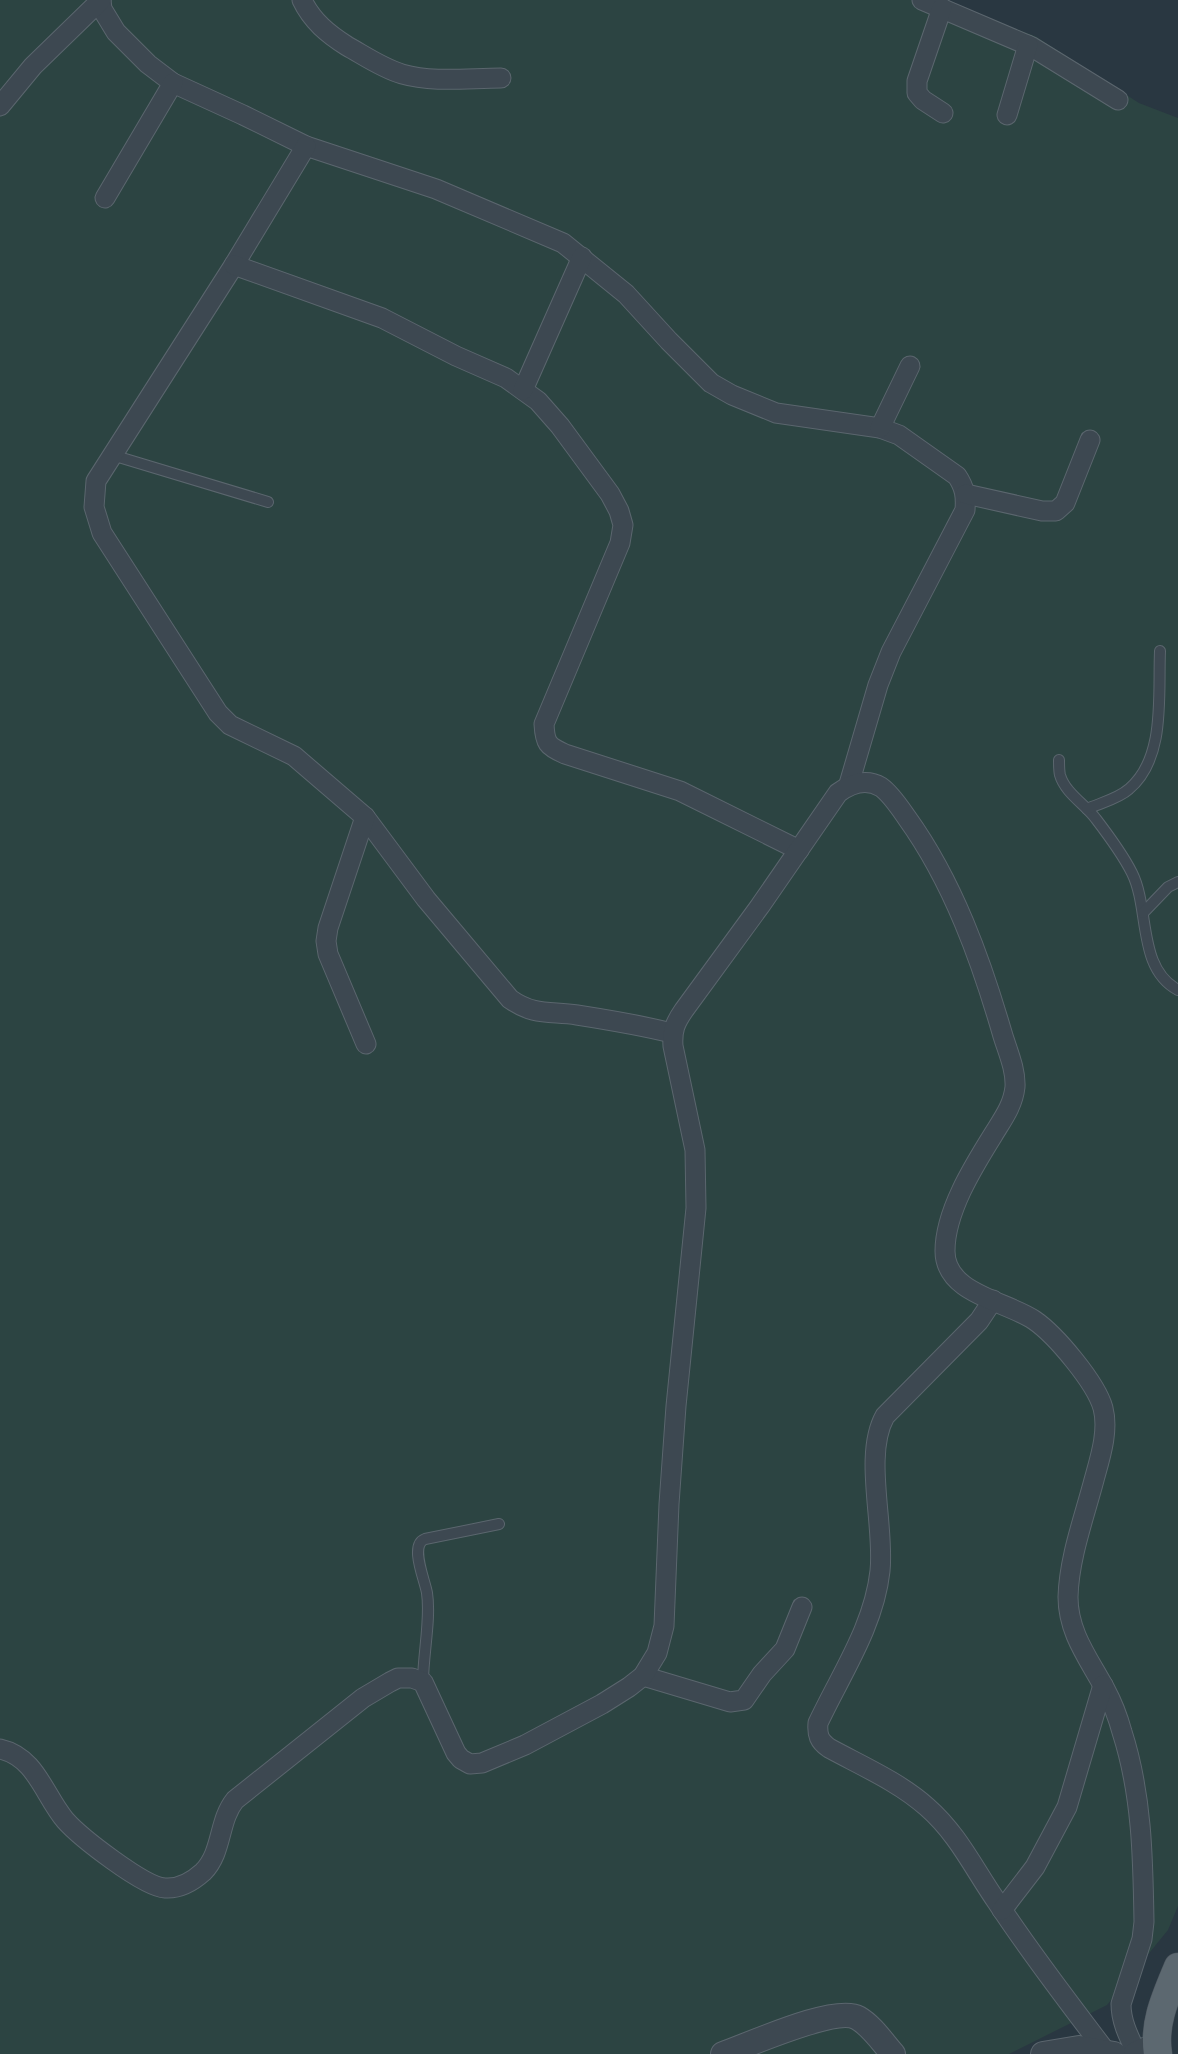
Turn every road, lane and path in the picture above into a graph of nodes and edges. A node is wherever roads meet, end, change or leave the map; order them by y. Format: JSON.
{"nodes":[{"id":1,"x":100,"y":0,"type":"edge"},
{"id":2,"x":302,"y":0,"type":"edge"},
{"id":3,"x":922,"y":0,"type":"edge"},
{"id":4,"x":942,"y":8,"type":"junction"},
{"id":5,"x":1028,"y":45,"type":"junction"},
{"id":6,"x":501,"y":78,"type":"dead end"},
{"id":7,"x":172,"y":83,"type":"junction"},
{"id":8,"x":1118,"y":100,"type":"dead end"},
{"id":9,"x":0,"y":106,"type":"edge"},
{"id":10,"x":943,"y":113,"type":"dead end"},
{"id":11,"x":1007,"y":115,"type":"dead end"},
{"id":12,"x":306,"y":146,"type":"junction"},
{"id":13,"x":104,"y":198,"type":"dead end"},
{"id":14,"x":582,"y":257,"type":"junction"},
{"id":15,"x":234,"y":265,"type":"junction"},
{"id":16,"x":910,"y":366,"type":"dead end"},
{"id":17,"x":523,"y":390,"type":"junction"},
{"id":18,"x":880,"y":428,"type":"junction"},
{"id":19,"x":1090,"y":440,"type":"dead end"},
{"id":20,"x":112,"y":455,"type":"junction"},
{"id":21,"x":966,"y":494,"type":"junction"},
{"id":22,"x":268,"y":502,"type":"dead end"},
{"id":23,"x":1160,"y":651,"type":"dead end"},
{"id":24,"x":1059,"y":760,"type":"dead end"},
{"id":25,"x":849,"y":784,"type":"junction"},
{"id":26,"x":1087,"y":809,"type":"junction"},
{"id":27,"x":365,"y":817,"type":"junction"},
{"id":28,"x":799,"y":850,"type":"junction"},
{"id":29,"x":1178,"y":882,"type":"edge"},
{"id":30,"x":1143,"y":913,"type":"junction"},
{"id":31,"x":1178,"y":990,"type":"edge"},
{"id":32,"x":672,"y":1033,"type":"junction"},
{"id":33,"x":366,"y":1044,"type":"dead end"},
{"id":34,"x":993,"y":1300,"type":"junction"},
{"id":35,"x":499,"y":1524,"type":"dead end"},
{"id":36,"x":802,"y":1607,"type":"dead end"},
{"id":37,"x":643,"y":1676,"type":"junction"},
{"id":38,"x":423,"y":1682,"type":"junction"},
{"id":39,"x":1103,"y":1685,"type":"junction"},
{"id":40,"x":0,"y":1749,"type":"edge"},
{"id":41,"x":1002,"y":1910,"type":"junction"},
{"id":42,"x":1178,"y":1967,"type":"edge"},
{"id":43,"x":1147,"y":2052,"type":"edge"},
{"id":44,"x":1110,"y":2053,"type":"edge"},
{"id":45,"x":723,"y":2054,"type":"edge"},
{"id":46,"x":893,"y":2054,"type":"edge"},
{"id":47,"x":1043,"y":2054,"type":"edge"}],
"edges":[{"from":1,"to":7,"type":"street"},
{"from":1,"to":9,"type":"street"},
{"from":2,"to":6,"type":"street"},
{"from":3,"to":4,"type":"street"},
{"from":4,"to":5,"type":"street"},
{"from":4,"to":10,"type":"street"},
{"from":5,"to":8,"type":"street"},
{"from":5,"to":11,"type":"street"},
{"from":7,"to":12,"type":"street"},
{"from":7,"to":13,"type":"street"},
{"from":12,"to":14,"type":"street"},
{"from":12,"to":15,"type":"street"},
{"from":14,"to":17,"type":"street"},
{"from":14,"to":18,"type":"street"},
{"from":15,"to":17,"type":"street"},
{"from":15,"to":20,"type":"street"},
{"from":16,"to":18,"type":"street"},
{"from":17,"to":28,"type":"street"},
{"from":18,"to":21,"type":"street"},
{"from":19,"to":21,"type":"street"},
{"from":20,"to":22,"type":"lane"},
{"from":20,"to":27,"type":"street"},
{"from":21,"to":25,"type":"street"},
{"from":23,"to":26,"type":"lane"},
{"from":24,"to":26,"type":"lane"},
{"from":25,"to":28,"type":"street"},
{"from":25,"to":34,"type":"street"},
{"from":26,"to":30,"type":"lane"},
{"from":27,"to":32,"type":"street"},
{"from":27,"to":33,"type":"street"},
{"from":28,"to":32,"type":"street"},
{"from":29,"to":30,"type":"lane"},
{"from":30,"to":31,"type":"lane"},
{"from":32,"to":37,"type":"street"},
{"from":34,"to":39,"type":"street"},
{"from":34,"to":41,"type":"street"},
{"from":35,"to":38,"type":"lane"},
{"from":36,"to":37,"type":"street"},
{"from":37,"to":38,"type":"street"},
{"from":38,"to":40,"type":"street"},
{"from":39,"to":41,"type":"street"},
{"from":39,"to":43,"type":"street"},
{"from":41,"to":44,"type":"street"},
{"from":42,"to":43,"type":"main road"},
{"from":44,"to":47,"type":"street"},
{"from":45,"to":46,"type":"street"}]}
